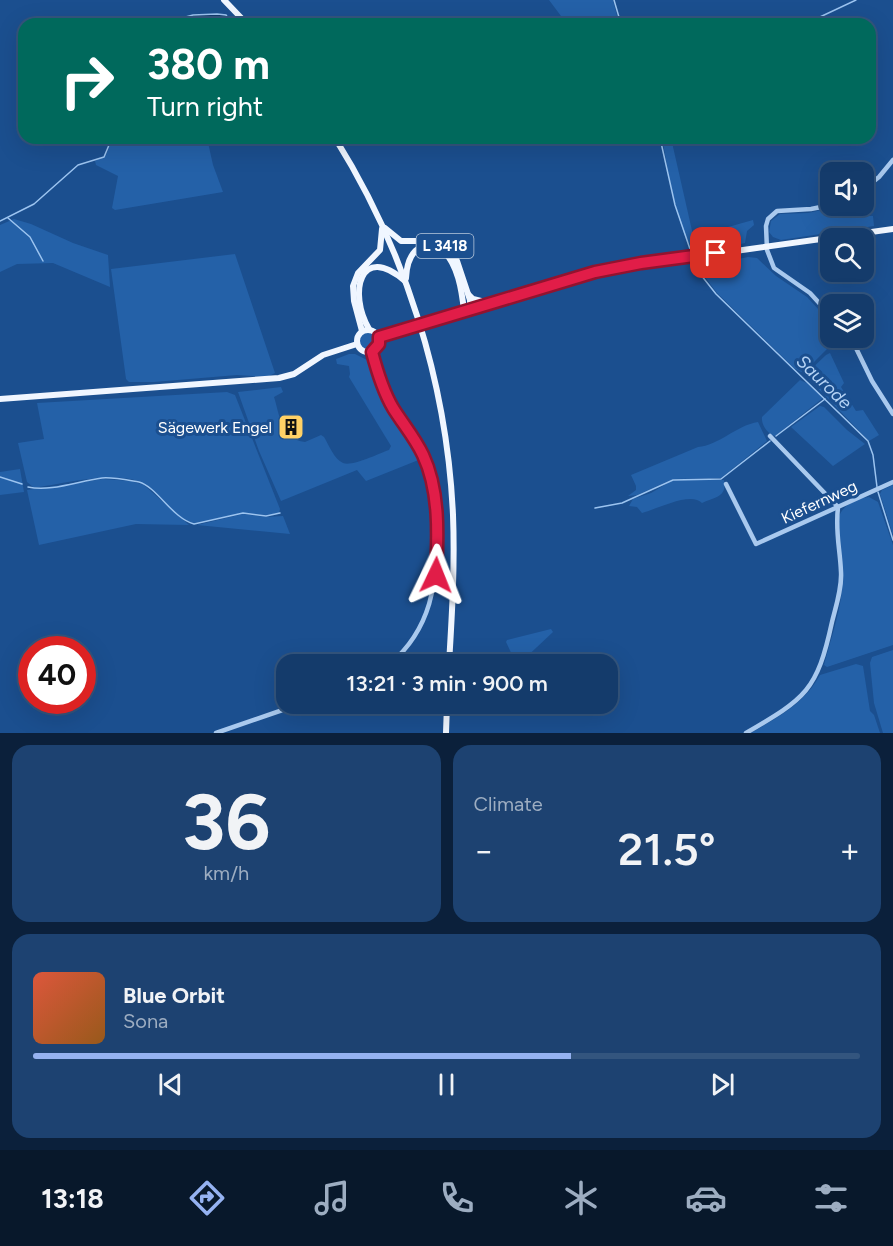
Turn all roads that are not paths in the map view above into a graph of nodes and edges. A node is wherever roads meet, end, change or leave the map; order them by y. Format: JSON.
{"nodes":[{"id":1,"x":224,"y":0,"type":"edge"},
{"id":2,"x":241,"y":18,"type":"edge"},
{"id":3,"x":338,"y":144,"type":"edge"},
{"id":4,"x":893,"y":160,"type":"edge"},
{"id":5,"x":874,"y":181,"type":"edge"},
{"id":6,"x":820,"y":207,"type":"edge"},
{"id":7,"x":382,"y":225,"type":"junction"},
{"id":8,"x":893,"y":229,"type":"edge"},
{"id":9,"x":767,"y":246,"type":"junction"},
{"id":10,"x":405,"y":282,"type":"junction"},
{"id":11,"x":468,"y":294,"type":"junction"},
{"id":12,"x":490,"y":303,"type":"junction"},
{"id":13,"x":820,"y":304,"type":"edge"},
{"id":14,"x":467,"y":310,"type":"junction"},
{"id":15,"x":365,"y":330,"type":"junction"},
{"id":16,"x":379,"y":337,"type":"junction"},
{"id":17,"x":357,"y":344,"type":"junction"},
{"id":18,"x":856,"y":348,"type":"edge"},
{"id":19,"x":372,"y":352,"type":"junction"},
{"id":20,"x":0,"y":399,"type":"edge"},
{"id":21,"x":893,"y":414,"type":"edge"},
{"id":22,"x":770,"y":436,"type":"dead end"},
{"id":23,"x":893,"y":482,"type":"edge"},
{"id":24,"x":726,"y":484,"type":"dead end"},
{"id":25,"x":838,"y":507,"type":"junction"},
{"id":26,"x":400,"y":654,"type":"edge"},
{"id":27,"x":449,"y":654,"type":"edge"},
{"id":28,"x":276,"y":712,"type":"edge"},
{"id":29,"x":447,"y":714,"type":"edge"},
{"id":30,"x":216,"y":733,"type":"edge"},
{"id":31,"x":446,"y":733,"type":"edge"},
{"id":32,"x":746,"y":733,"type":"edge"}],
"edges":[{"from":1,"to":2,"type":"main road"},
{"from":3,"to":7,"type":"main road","number":"L 3418"},
{"from":4,"to":5,"type":"street"},
{"from":6,"to":9,"type":"street"},
{"from":7,"to":10,"type":"main road","number":"L 3418"},
{"from":7,"to":11,"type":"main road","number":"L 3418"},
{"from":7,"to":15,"type":"main road"},
{"from":8,"to":9,"type":"main road"},
{"from":9,"to":12,"type":"main road"},
{"from":9,"to":13,"type":"street"},
{"from":10,"to":14,"type":"main road","number":"L 3418"},
{"from":10,"to":15,"type":"main road"},
{"from":10,"to":27,"type":"main road","number":"L 3418"},
{"from":11,"to":12,"type":"main road"},
{"from":11,"to":14,"type":"main road","number":"L 3418"},
{"from":12,"to":14,"type":"main road"},
{"from":14,"to":16,"type":"main road","bridge":true},
{"from":15,"to":16,"type":"main road"},
{"from":15,"to":17,"type":"main road"},
{"from":16,"to":19,"type":"main road"},
{"from":17,"to":19,"type":"main road"},
{"from":17,"to":20,"type":"main road"},
{"from":18,"to":21,"type":"street"},
{"from":19,"to":26,"type":"street"},
{"from":22,"to":25,"type":"street"},
{"from":23,"to":25,"type":"street","name":"Kiefernweg"},
{"from":24,"to":25,"type":"street","name":"Kiefernweg"},
{"from":25,"to":32,"type":"street"},
{"from":28,"to":30,"type":"street"},
{"from":29,"to":31,"type":"main road"}]}
